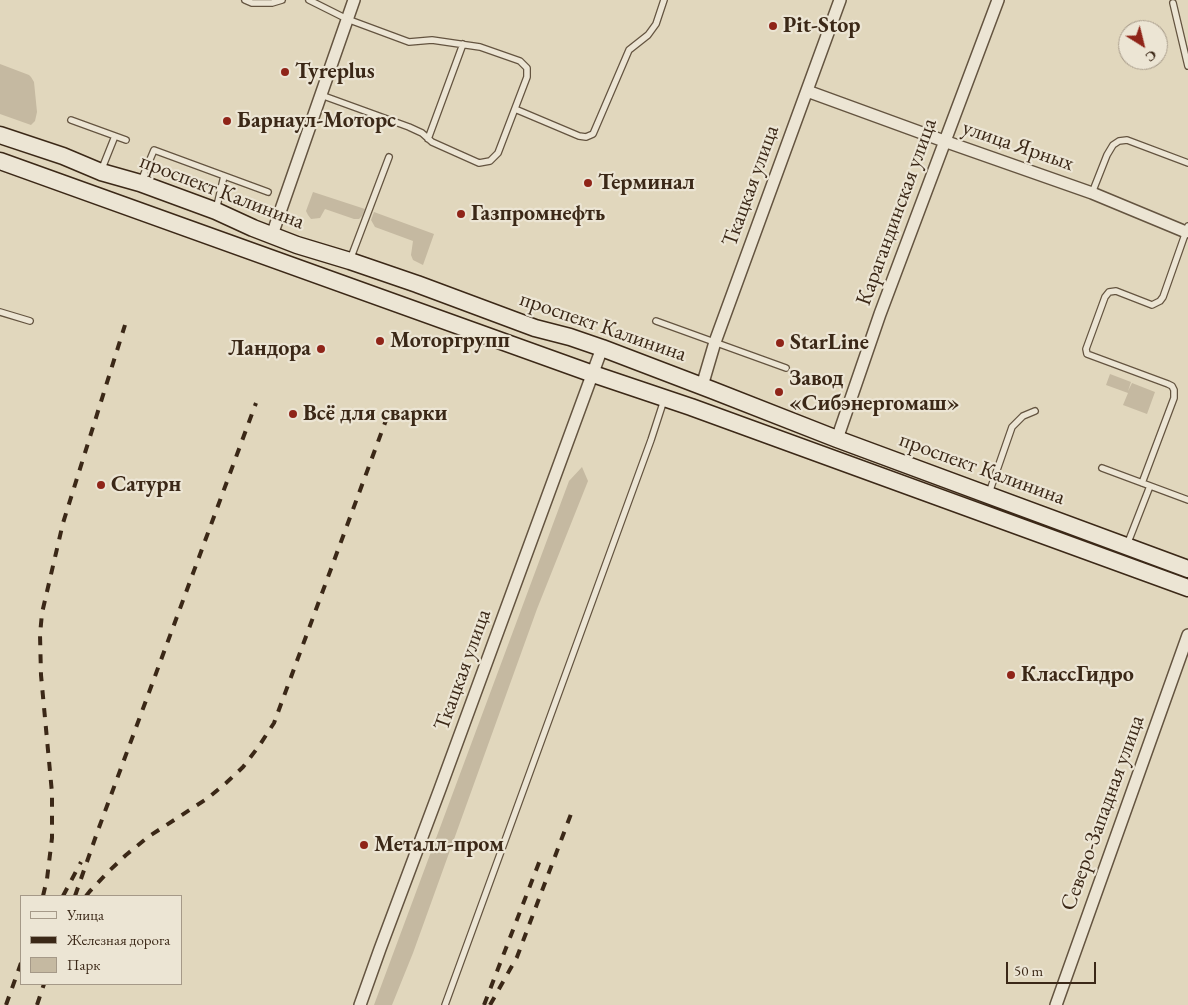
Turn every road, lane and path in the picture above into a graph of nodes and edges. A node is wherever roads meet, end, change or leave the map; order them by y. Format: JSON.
{"nodes":[{"id":1,"x":245,"y":0,"type":"edge"},
{"id":2,"x":282,"y":0,"type":"edge"},
{"id":3,"x":309,"y":0,"type":"edge"},
{"id":4,"x":354,"y":0,"type":"edge"},
{"id":5,"x":664,"y":0,"type":"edge"},
{"id":6,"x":840,"y":0,"type":"edge"},
{"id":7,"x":998,"y":0,"type":"edge"},
{"id":8,"x":1173,"y":3,"type":"dead end"},
{"id":9,"x":347,"y":19,"type":"junction"},
{"id":10,"x":463,"y":44,"type":"junction"},
{"id":11,"x":1188,"y":66,"type":"edge"},
{"id":12,"x":807,"y":91,"type":"junction"},
{"id":13,"x":321,"y":95,"type":"junction"},
{"id":14,"x":515,"y":109,"type":"junction"},
{"id":15,"x":71,"y":120,"type":"dead end"},
{"id":16,"x":0,"y":135,"type":"edge"},
{"id":17,"x":115,"y":136,"type":"junction"},
{"id":18,"x":428,"y":139,"type":"junction"},
{"id":19,"x":126,"y":140,"type":"dead end"},
{"id":20,"x":944,"y":141,"type":"junction"},
{"id":21,"x":389,"y":157,"type":"dead end"},
{"id":22,"x":0,"y":161,"type":"edge"},
{"id":23,"x":1188,"y":162,"type":"edge"},
{"id":24,"x":101,"y":172,"type":"junction"},
{"id":25,"x":224,"y":176,"type":"junction"},
{"id":26,"x":140,"y":183,"type":"junction"},
{"id":27,"x":268,"y":192,"type":"dead end"},
{"id":28,"x":1092,"y":193,"type":"junction"},
{"id":29,"x":216,"y":212,"type":"junction"},
{"id":30,"x":1187,"y":229,"type":"edge"},
{"id":31,"x":272,"y":235,"type":"junction"},
{"id":32,"x":264,"y":255,"type":"junction"},
{"id":33,"x":350,"y":261,"type":"junction"},
{"id":34,"x":0,"y":312,"type":"edge"},
{"id":35,"x":30,"y":321,"type":"dead end"},
{"id":36,"x":656,"y":321,"type":"dead end"},
{"id":37,"x":715,"y":342,"type":"junction"},
{"id":38,"x":602,"y":348,"type":"junction"},
{"id":39,"x":786,"y":368,"type":"dead end"},
{"id":40,"x":593,"y":374,"type":"junction"},
{"id":41,"x":702,"y":386,"type":"junction"},
{"id":42,"x":665,"y":398,"type":"junction"},
{"id":43,"x":691,"y":407,"type":"junction"},
{"id":44,"x":1035,"y":411,"type":"dead end"},
{"id":45,"x":837,"y":439,"type":"junction"},
{"id":46,"x":1102,"y":468,"type":"dead end"},
{"id":47,"x":1142,"y":483,"type":"junction"},
{"id":48,"x":1150,"y":486,"type":"junction"},
{"id":49,"x":989,"y":495,"type":"junction"},
{"id":50,"x":1188,"y":500,"type":"edge"},
{"id":51,"x":1127,"y":546,"type":"junction"},
{"id":52,"x":1188,"y":568,"type":"edge"},
{"id":53,"x":1188,"y":588,"type":"edge"},
{"id":54,"x":1188,"y":635,"type":"edge"},
{"id":55,"x":360,"y":1005,"type":"edge"},
{"id":56,"x":445,"y":1005,"type":"edge"},
{"id":57,"x":1056,"y":1005,"type":"edge"}],
"edges":[{"from":1,"to":2,"type":"lane"},
{"from":3,"to":9,"type":"lane"},
{"from":4,"to":9,"type":"street"},
{"from":5,"to":14,"type":"lane"},
{"from":6,"to":12,"type":"street","name":"Ткацкая улица"},
{"from":7,"to":20,"type":"street","name":"Карагандинская улица"},
{"from":8,"to":11,"type":"lane"},
{"from":9,"to":10,"type":"lane"},
{"from":9,"to":13,"type":"street"},
{"from":10,"to":14,"type":"lane"},
{"from":10,"to":18,"type":"lane"},
{"from":12,"to":20,"type":"street","name":"улица Ярных"},
{"from":12,"to":37,"type":"street","name":"Ткацкая улица"},
{"from":13,"to":18,"type":"lane"},
{"from":13,"to":31,"type":"street"},
{"from":14,"to":18,"type":"lane"},
{"from":15,"to":17,"type":"lane"},
{"from":16,"to":24,"type":"main road","name":"проспект Калинина"},
{"from":17,"to":19,"type":"lane"},
{"from":17,"to":24,"type":"lane"},
{"from":20,"to":28,"type":"street","name":"улица Ярных"},
{"from":20,"to":45,"type":"street","name":"Карагандинская улица"},
{"from":21,"to":33,"type":"lane"},
{"from":22,"to":32,"type":"main road","name":"проспект Калинина"},
{"from":23,"to":28,"type":"lane"},
{"from":24,"to":26,"type":"main road","name":"проспект Калинина"},
{"from":25,"to":26,"type":"lane"},
{"from":25,"to":27,"type":"lane"},
{"from":25,"to":29,"type":"lane"},
{"from":26,"to":29,"type":"main road","name":"проспект Калинина"},
{"from":28,"to":30,"type":"street","name":"улица Ярных"},
{"from":29,"to":31,"type":"main road","name":"проспект Калинина"},
{"from":30,"to":47,"type":"lane"},
{"from":31,"to":32,"type":"main road"},
{"from":31,"to":33,"type":"main road","name":"проспект Калинина"},
{"from":32,"to":40,"type":"main road","name":"проспект Калинина"},
{"from":33,"to":38,"type":"main road","name":"проспект Калинина"},
{"from":34,"to":35,"type":"lane"},
{"from":36,"to":37,"type":"lane"},
{"from":37,"to":39,"type":"lane"},
{"from":37,"to":41,"type":"street","name":"Ткацкая улица"},
{"from":38,"to":40,"type":"street","name":"Ткацкая улица"},
{"from":38,"to":41,"type":"main road","name":"проспект Калинина"},
{"from":40,"to":42,"type":"main road","name":"проспект Калинина"},
{"from":40,"to":55,"type":"street","name":"Ткацкая улица"},
{"from":41,"to":43,"type":"main road"},
{"from":41,"to":45,"type":"main road","name":"проспект Калинина"},
{"from":42,"to":43,"type":"main road","name":"проспект Калинина"},
{"from":42,"to":56,"type":"lane"},
{"from":43,"to":53,"type":"main road","name":"проспект Калинина"},
{"from":44,"to":49,"type":"lane"},
{"from":45,"to":49,"type":"main road","name":"проспект Калинина"},
{"from":46,"to":47,"type":"lane"},
{"from":47,"to":48,"type":"lane"},
{"from":48,"to":50,"type":"lane"},
{"from":48,"to":51,"type":"lane"},
{"from":49,"to":51,"type":"main road","name":"проспект Калинина"},
{"from":51,"to":52,"type":"main road","name":"проспект Калинина"},
{"from":54,"to":57,"type":"street","name":"Северо-Западная улица"}]}
